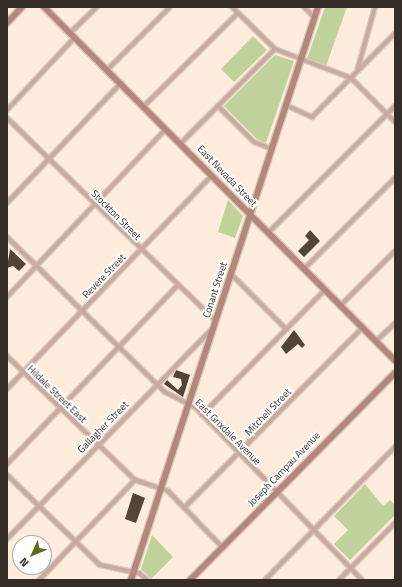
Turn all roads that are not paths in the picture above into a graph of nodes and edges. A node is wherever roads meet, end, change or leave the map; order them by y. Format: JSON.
{"nodes":[{"id":1,"x":22,"y":7,"type":"edge"},
{"id":2,"x":44,"y":7,"type":"edge"},
{"id":3,"x":97,"y":7,"type":"edge"},
{"id":4,"x":170,"y":7,"type":"edge"},
{"id":5,"x":232,"y":7,"type":"edge"},
{"id":6,"x":304,"y":7,"type":"edge"},
{"id":7,"x":318,"y":7,"type":"edge"},
{"id":8,"x":375,"y":7,"type":"edge"},
{"id":9,"x":238,"y":13,"type":"junction"},
{"id":10,"x":315,"y":18,"type":"junction"},
{"id":11,"x":7,"y":23,"type":"edge"},
{"id":12,"x":395,"y":33,"type":"edge"},
{"id":13,"x":73,"y":35,"type":"junction"},
{"id":14,"x":275,"y":49,"type":"junction"},
{"id":15,"x":301,"y":60,"type":"junction"},
{"id":16,"x":107,"y":70,"type":"junction"},
{"id":17,"x":357,"y":71,"type":"junction"},
{"id":18,"x":351,"y":78,"type":"junction"},
{"id":19,"x":121,"y":83,"type":"junction"},
{"id":20,"x":286,"y":105,"type":"junction"},
{"id":21,"x":144,"y":106,"type":"junction"},
{"id":22,"x":218,"y":106,"type":"junction"},
{"id":23,"x":395,"y":106,"type":"edge"},
{"id":24,"x":7,"y":110,"type":"edge"},
{"id":25,"x":387,"y":114,"type":"junction"},
{"id":26,"x":7,"y":118,"type":"edge"},
{"id":27,"x":395,"y":122,"type":"edge"},
{"id":28,"x":166,"y":129,"type":"junction"},
{"id":29,"x":180,"y":143,"type":"junction"},
{"id":30,"x":272,"y":149,"type":"junction"},
{"id":31,"x":48,"y":159,"type":"junction"},
{"id":32,"x":212,"y":175,"type":"junction"},
{"id":33,"x":395,"y":178,"type":"edge"},
{"id":34,"x":7,"y":203,"type":"edge"},
{"id":35,"x":94,"y":205,"type":"junction"},
{"id":36,"x":251,"y":214,"type":"junction"},
{"id":37,"x":268,"y":232,"type":"junction"},
{"id":38,"x":7,"y":237,"type":"edge"},
{"id":39,"x":141,"y":249,"type":"junction"},
{"id":40,"x":395,"y":251,"type":"edge"},
{"id":41,"x":36,"y":266,"type":"junction"},
{"id":42,"x":304,"y":269,"type":"junction"},
{"id":43,"x":231,"y":274,"type":"junction"},
{"id":44,"x":178,"y":285,"type":"junction"},
{"id":45,"x":325,"y":290,"type":"junction"},
{"id":46,"x":7,"y":297,"type":"edge"},
{"id":47,"x":341,"y":305,"type":"junction"},
{"id":48,"x":82,"y":310,"type":"junction"},
{"id":49,"x":216,"y":321,"type":"junction"},
{"id":50,"x":395,"y":323,"type":"edge"},
{"id":51,"x":363,"y":327,"type":"junction"},
{"id":52,"x":213,"y":328,"type":"junction"},
{"id":53,"x":286,"y":329,"type":"junction"},
{"id":54,"x":376,"y":341,"type":"junction"},
{"id":55,"x":119,"y":347,"type":"junction"},
{"id":56,"x":7,"y":356,"type":"edge"},
{"id":57,"x":395,"y":360,"type":"edge"},
{"id":58,"x":23,"y":372,"type":"junction"},
{"id":59,"x":395,"y":373,"type":"edge"},
{"id":60,"x":156,"y":383,"type":"junction"},
{"id":61,"x":7,"y":389,"type":"edge"},
{"id":62,"x":189,"y":404,"type":"junction"},
{"id":63,"x":60,"y":408,"type":"junction"},
{"id":64,"x":202,"y":415,"type":"junction"},
{"id":65,"x":97,"y":444,"type":"junction"},
{"id":66,"x":395,"y":448,"type":"edge"},
{"id":67,"x":239,"y":453,"type":"junction"},
{"id":68,"x":7,"y":464,"type":"edge"},
{"id":69,"x":7,"y":475,"type":"edge"},
{"id":70,"x":134,"y":480,"type":"junction"},
{"id":71,"x":161,"y":488,"type":"junction"},
{"id":72,"x":276,"y":492,"type":"junction"},
{"id":73,"x":39,"y":506,"type":"junction"},
{"id":74,"x":185,"y":508,"type":"junction"},
{"id":75,"x":395,"y":523,"type":"edge"},
{"id":76,"x":314,"y":530,"type":"junction"},
{"id":77,"x":7,"y":539,"type":"edge"},
{"id":78,"x":75,"y":542,"type":"junction"},
{"id":79,"x":222,"y":547,"type":"junction"},
{"id":80,"x":351,"y":568,"type":"junction"},
{"id":81,"x":134,"y":573,"type":"junction"},
{"id":82,"x":39,"y":580,"type":"edge"},
{"id":83,"x":131,"y":580,"type":"edge"},
{"id":84,"x":147,"y":580,"type":"edge"},
{"id":85,"x":190,"y":580,"type":"edge"},
{"id":86,"x":265,"y":580,"type":"edge"},
{"id":87,"x":339,"y":580,"type":"edge"},
{"id":88,"x":362,"y":580,"type":"edge"}],
"edges":[{"from":1,"to":11,"type":"street"},
{"from":2,"to":13,"type":"street","name":"East Nevada Street"},
{"from":3,"to":13,"type":"street"},
{"from":4,"to":16,"type":"street"},
{"from":5,"to":9,"type":"street"},
{"from":6,"to":10,"type":"street"},
{"from":7,"to":10,"type":"street","name":"Conant Street"},
{"from":8,"to":17,"type":"street"},
{"from":9,"to":14,"type":"street"},
{"from":9,"to":21,"type":"street"},
{"from":10,"to":15,"type":"street","name":"Conant Street"},
{"from":12,"to":17,"type":"street"},
{"from":13,"to":16,"type":"street","name":"East Nevada Street"},
{"from":13,"to":24,"type":"street"},
{"from":14,"to":15,"type":"street"},
{"from":14,"to":22,"type":"street"},
{"from":15,"to":18,"type":"street"},
{"from":15,"to":20,"type":"street","name":"Conant Street"},
{"from":16,"to":19,"type":"street","name":"East Nevada Street"},
{"from":17,"to":18,"type":"street"},
{"from":18,"to":20,"type":"street"},
{"from":18,"to":25,"type":"street"},
{"from":19,"to":21,"type":"street","name":"East Nevada Street"},
{"from":19,"to":31,"type":"street"},
{"from":20,"to":30,"type":"street","name":"Conant Street"},
{"from":21,"to":28,"type":"street","name":"East Nevada Street"},
{"from":22,"to":29,"type":"street"},
{"from":22,"to":30,"type":"street"},
{"from":23,"to":25,"type":"street"},
{"from":25,"to":27,"type":"street"},
{"from":25,"to":37,"type":"street"},
{"from":26,"to":31,"type":"street","name":"Stockton Street"},
{"from":28,"to":29,"type":"street","name":"East Nevada Street"},
{"from":28,"to":35,"type":"street"},
{"from":29,"to":32,"type":"street","name":"East Nevada Street"},
{"from":30,"to":36,"type":"street","name":"Conant Street"},
{"from":31,"to":34,"type":"street"},
{"from":31,"to":35,"type":"street","name":"Stockton Street"},
{"from":32,"to":36,"type":"street","name":"East Nevada Street"},
{"from":32,"to":39,"type":"street","name":"Revere Street"},
{"from":33,"to":42,"type":"street"},
{"from":35,"to":39,"type":"street","name":"Stockton Street"},
{"from":35,"to":41,"type":"street"},
{"from":36,"to":37,"type":"street","name":"East Nevada Street"},
{"from":36,"to":43,"type":"street","name":"Conant Street"},
{"from":37,"to":42,"type":"street","name":"East Nevada Street"},
{"from":38,"to":41,"type":"street","name":"East Grixdale Avenue"},
{"from":39,"to":44,"type":"street","name":"Stockton Street"},
{"from":39,"to":48,"type":"street","name":"Revere Street"},
{"from":40,"to":47,"type":"street"},
{"from":41,"to":46,"type":"street"},
{"from":41,"to":48,"type":"street","name":"East Grixdale Avenue"},
{"from":42,"to":45,"type":"street","name":"East Nevada Street"},
{"from":43,"to":49,"type":"street","name":"Conant Street"},
{"from":43,"to":53,"type":"street"},
{"from":44,"to":49,"type":"street","name":"Stockton Street"},
{"from":44,"to":55,"type":"street"},
{"from":45,"to":47,"type":"street","name":"East Nevada Street"},
{"from":45,"to":53,"type":"street"},
{"from":47,"to":51,"type":"street","name":"East Nevada Street"},
{"from":48,"to":55,"type":"street","name":"East Grixdale Avenue"},
{"from":48,"to":58,"type":"street","name":"Revere Street"},
{"from":49,"to":52,"type":"street","name":"Conant Street"},
{"from":50,"to":54,"type":"street"},
{"from":51,"to":54,"type":"street","name":"East Nevada Street"},
{"from":51,"to":67,"type":"street","name":"Mitchell Street"},
{"from":52,"to":60,"type":"street","name":"Gallagher Street"},
{"from":52,"to":62,"type":"street","name":"Conant Street"},
{"from":53,"to":64,"type":"street"},
{"from":54,"to":57,"type":"street","name":"East Nevada Street"},
{"from":55,"to":60,"type":"street","name":"East Grixdale Avenue"},
{"from":55,"to":63,"type":"street"},
{"from":56,"to":58,"type":"street","name":"Hildale Street East"},
{"from":58,"to":61,"type":"street","name":"Revere Street"},
{"from":58,"to":63,"type":"street","name":"Hildale Street East"},
{"from":59,"to":72,"type":"street","name":"Joseph Campau Avenue"},
{"from":60,"to":62,"type":"street","name":"East Grixdale Avenue"},
{"from":60,"to":65,"type":"street","name":"Gallagher Street"},
{"from":62,"to":64,"type":"street","name":"East Grixdale Avenue"},
{"from":62,"to":71,"type":"street","name":"Conant Street"},
{"from":63,"to":65,"type":"street","name":"Hildale Street East"},
{"from":63,"to":68,"type":"street"},
{"from":64,"to":67,"type":"street","name":"East Grixdale Avenue"},
{"from":65,"to":70,"type":"street","name":"Hildale Street East"},
{"from":65,"to":73,"type":"street","name":"Gallagher Street"},
{"from":66,"to":76,"type":"street"},
{"from":67,"to":72,"type":"street","name":"East Grixdale Avenue"},
{"from":67,"to":74,"type":"street","name":"Mitchell Street"},
{"from":69,"to":73,"type":"street"},
{"from":70,"to":71,"type":"street","name":"Hildale Street East"},
{"from":70,"to":78,"type":"street"},
{"from":71,"to":74,"type":"street","name":"Hildale Street East"},
{"from":71,"to":81,"type":"street","name":"Conant Street"},
{"from":72,"to":76,"type":"street","name":"East Grixdale Avenue"},
{"from":72,"to":79,"type":"street","name":"Joseph Campau Avenue"},
{"from":73,"to":77,"type":"street","name":"Gallagher Street"},
{"from":73,"to":78,"type":"street"},
{"from":74,"to":79,"type":"street","name":"Hildale Street East"},
{"from":75,"to":80,"type":"street"},
{"from":76,"to":80,"type":"street","name":"East Grixdale Avenue"},
{"from":76,"to":86,"type":"street"},
{"from":78,"to":81,"type":"street"},
{"from":78,"to":82,"type":"street"},
{"from":79,"to":85,"type":"street","name":"Joseph Campau Avenue"},
{"from":80,"to":87,"type":"street"},
{"from":80,"to":88,"type":"street","name":"East Grixdale Avenue"},
{"from":81,"to":83,"type":"street","name":"Conant Street"},
{"from":81,"to":84,"type":"street"}]}
